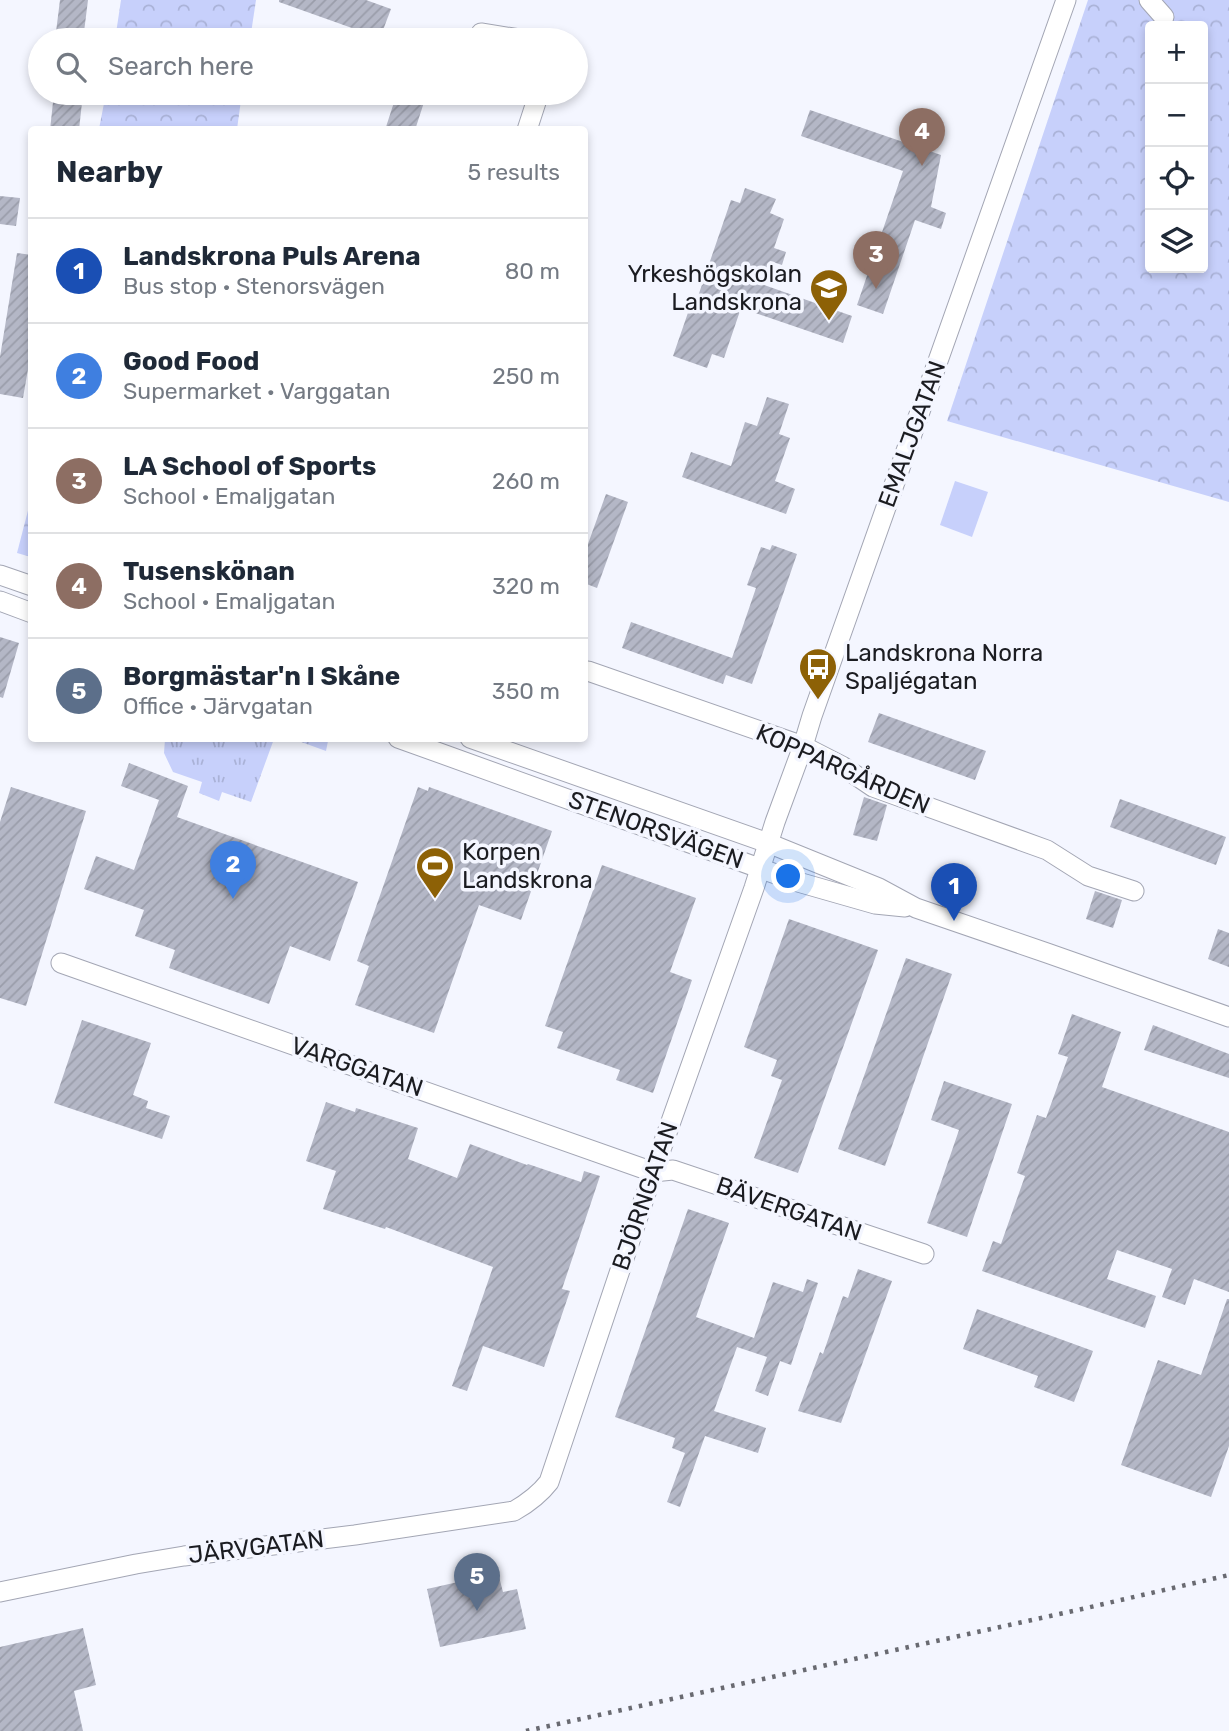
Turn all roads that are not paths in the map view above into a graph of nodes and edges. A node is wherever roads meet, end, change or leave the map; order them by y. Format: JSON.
{"nodes":[{"id":1,"x":1066,"y":0,"type":"edge"},
{"id":2,"x":1149,"y":0,"type":"edge"},
{"id":3,"x":1164,"y":17,"type":"dead end"},
{"id":4,"x":535,"y":105,"type":"edge"},
{"id":5,"x":528,"y":126,"type":"edge"},
{"id":6,"x":0,"y":575,"type":"edge"},
{"id":7,"x":28,"y":585,"type":"edge"},
{"id":8,"x":0,"y":601,"type":"edge"},
{"id":9,"x":28,"y":612,"type":"edge"},
{"id":10,"x":588,"y":671,"type":"edge"},
{"id":11,"x":409,"y":742,"type":"edge"},
{"id":12,"x":481,"y":742,"type":"edge"},
{"id":13,"x":803,"y":746,"type":"junction"},
{"id":14,"x":768,"y":843,"type":"junction"},
{"id":15,"x":760,"y":868,"type":"junction"},
{"id":16,"x":1134,"y":891,"type":"dead end"},
{"id":17,"x":916,"y":908,"type":"junction"},
{"id":18,"x":61,"y":963,"type":"dead end"},
{"id":19,"x":1229,"y":1017,"type":"edge"},
{"id":20,"x":653,"y":1172,"type":"junction"},
{"id":21,"x":923,"y":1254,"type":"dead end"},
{"id":22,"x":514,"y":1511,"type":"joint"},
{"id":23,"x":0,"y":1592,"type":"edge"}],
"edges":[{"from":1,"to":13,"type":"street","name":"EMALJGATAN"},
{"from":2,"to":3,"type":"street"},
{"from":4,"to":5,"type":"street"},
{"from":6,"to":7,"type":"street"},
{"from":8,"to":9,"type":"street"},
{"from":10,"to":13,"type":"street","name":"KOPPARGÅRDEN"},
{"from":11,"to":15,"type":"street","name":"STENORSVÄGEN"},
{"from":12,"to":14,"type":"street","name":"STENORSVÄGEN"},
{"from":13,"to":14,"type":"street","name":"EMALJGATAN"},
{"from":13,"to":16,"type":"street","name":"KOPPARGÅRDEN"},
{"from":14,"to":15,"type":"street","name":"EMALJGATAN"},
{"from":14,"to":17,"type":"street","name":"STENORSVÄGEN"},
{"from":15,"to":17,"type":"street","name":"STENORSVÄGEN"},
{"from":15,"to":20,"type":"street","name":"BJÖRNGATAN"},
{"from":17,"to":19,"type":"street","name":"STENORSVÄGEN"},
{"from":18,"to":20,"type":"street","name":"VARGGATAN"},
{"from":20,"to":21,"type":"street","name":"BÄVERGATAN"},
{"from":20,"to":22,"type":"street","name":"BJÖRNGATAN"},
{"from":22,"to":23,"type":"street","name":"JÄRVGATAN"}]}
